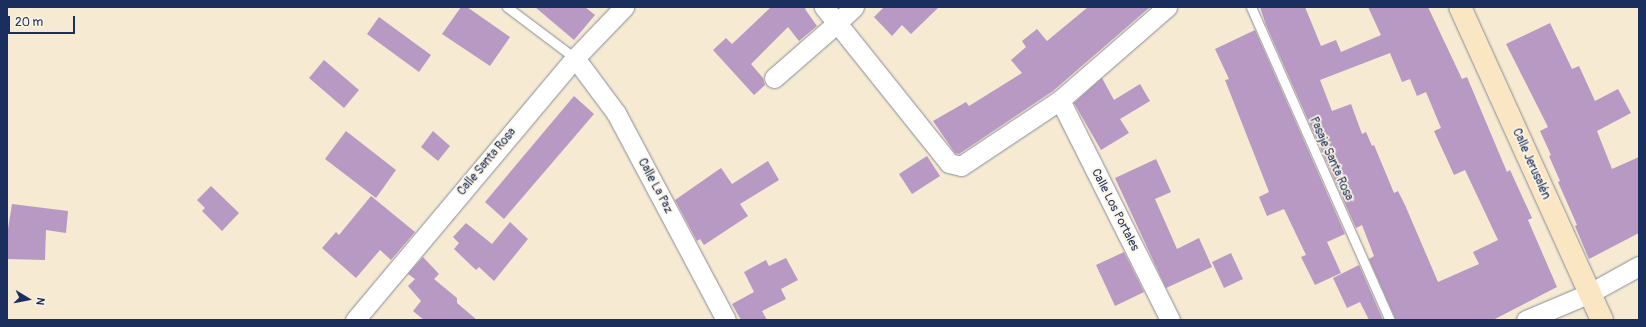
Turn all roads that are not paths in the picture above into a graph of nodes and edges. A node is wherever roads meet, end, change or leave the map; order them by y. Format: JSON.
{"nodes":[{"id":1,"x":507,"y":7,"type":"edge"},
{"id":2,"x":624,"y":7,"type":"edge"},
{"id":3,"x":824,"y":7,"type":"edge"},
{"id":4,"x":854,"y":7,"type":"edge"},
{"id":5,"x":1167,"y":7,"type":"edge"},
{"id":6,"x":1251,"y":7,"type":"edge"},
{"id":7,"x":1460,"y":7,"type":"edge"},
{"id":8,"x":837,"y":23,"type":"junction"},
{"id":9,"x":575,"y":58,"type":"junction"},
{"id":10,"x":774,"y":78,"type":"dead end"},
{"id":11,"x":1060,"y":100,"type":"junction"},
{"id":12,"x":1639,"y":266,"type":"edge"},
{"id":13,"x":1590,"y":293,"type":"junction"},
{"id":14,"x":355,"y":320,"type":"edge"},
{"id":15,"x":726,"y":320,"type":"edge"},
{"id":16,"x":1170,"y":320,"type":"edge"},
{"id":17,"x":1390,"y":320,"type":"edge"},
{"id":18,"x":1526,"y":320,"type":"edge"},
{"id":19,"x":1602,"y":320,"type":"edge"}],
"edges":[{"from":1,"to":9,"type":"lane"},
{"from":2,"to":9,"type":"street","name":"Calle Santa Rosa"},
{"from":3,"to":8,"type":"street"},
{"from":4,"to":8,"type":"street"},
{"from":5,"to":11,"type":"street"},
{"from":6,"to":17,"type":"lane","name":"Pasaje Santa Rosa"},
{"from":7,"to":13,"type":"street","name":"Calle Jerusalén"},
{"from":8,"to":10,"type":"street"},
{"from":8,"to":11,"type":"street"},
{"from":9,"to":14,"type":"street","name":"Calle Santa Rosa"},
{"from":9,"to":15,"type":"street","name":"Calle La Paz"},
{"from":11,"to":16,"type":"street","name":"Calle Los Portales"},
{"from":12,"to":13,"type":"street"},
{"from":13,"to":18,"type":"street"},
{"from":13,"to":19,"type":"street","name":"Calle Jerusalén"}]}
